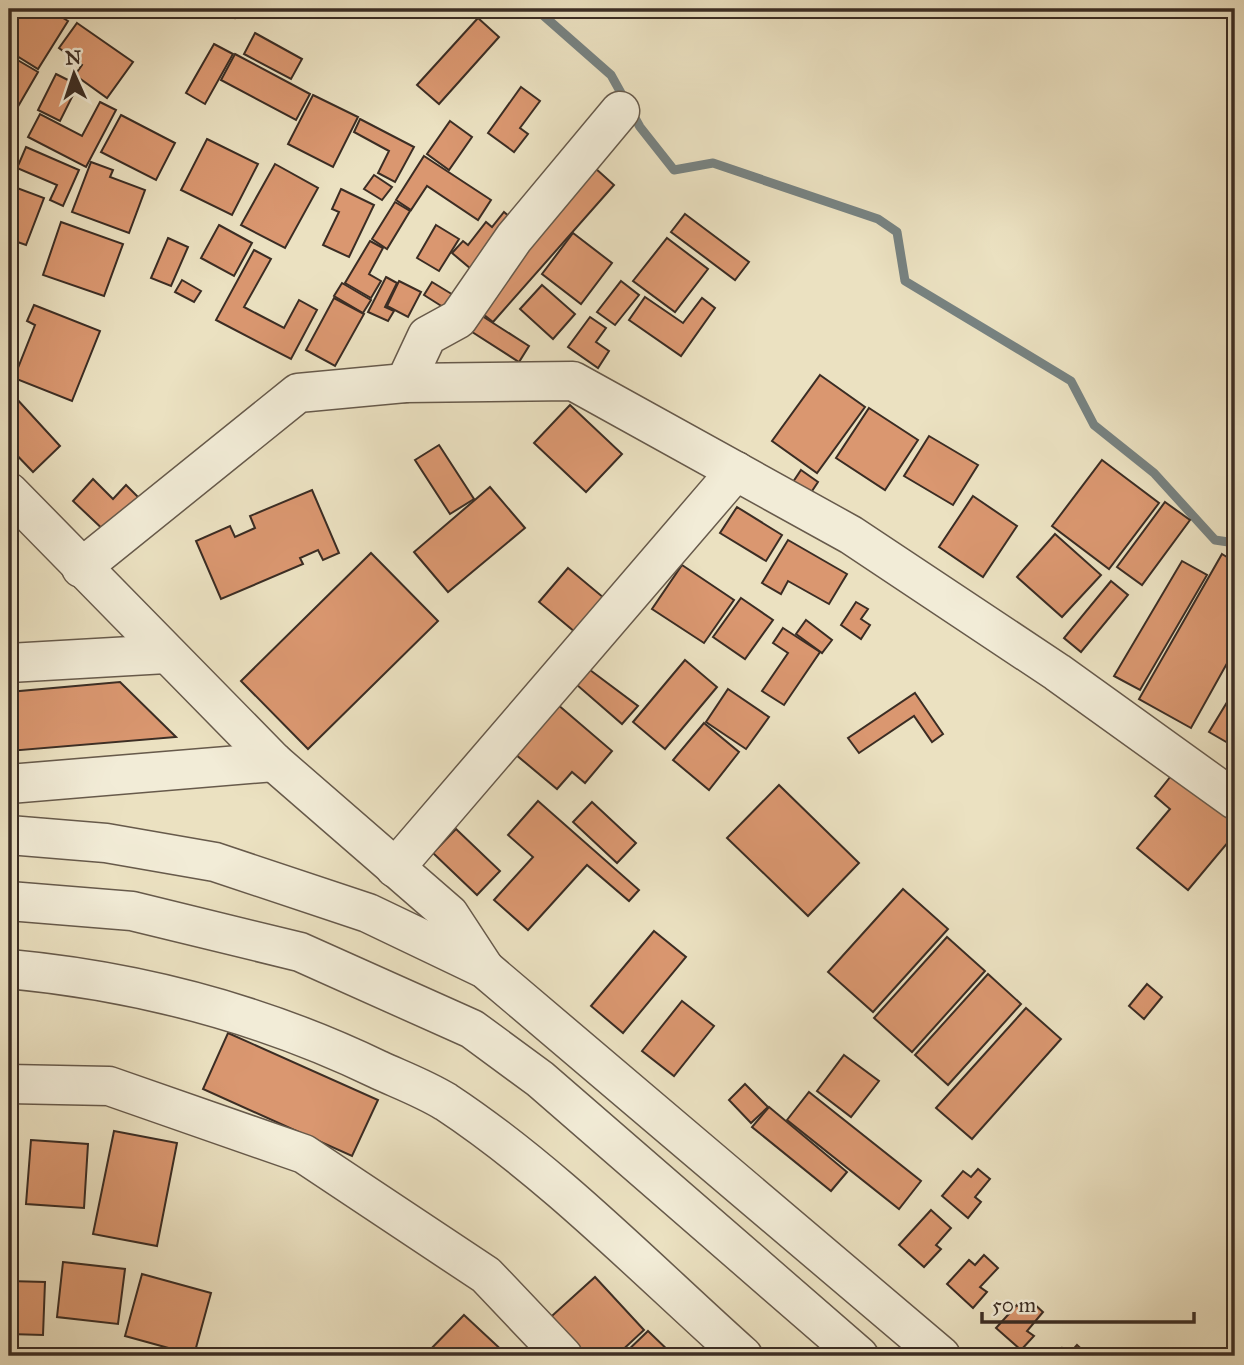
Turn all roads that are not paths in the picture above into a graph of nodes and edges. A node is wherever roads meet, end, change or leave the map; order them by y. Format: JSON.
{"nodes":[{"id":1,"x":621,"y":111,"type":"dead end"},
{"id":2,"x":404,"y":383,"type":"junction"},
{"id":3,"x":736,"y":471,"type":"junction"},
{"id":4,"x":9,"y":492,"type":"edge"},
{"id":5,"x":81,"y":568,"type":"junction"},
{"id":6,"x":166,"y":654,"type":"junction"},
{"id":7,"x":9,"y":663,"type":"edge"},
{"id":8,"x":274,"y":762,"type":"junction"},
{"id":9,"x":9,"y":784,"type":"edge"},
{"id":10,"x":1235,"y":800,"type":"edge"},
{"id":11,"x":9,"y":835,"type":"edge"},
{"id":12,"x":395,"y":867,"type":"junction"},
{"id":13,"x":9,"y":901,"type":"edge"},
{"id":14,"x":485,"y":969,"type":"junction"},
{"id":15,"x":9,"y":970,"type":"edge"},
{"id":16,"x":9,"y":1084,"type":"edge"},
{"id":17,"x":563,"y":1356,"type":"edge"},
{"id":18,"x":743,"y":1356,"type":"edge"},
{"id":19,"x":859,"y":1356,"type":"edge"},
{"id":20,"x":941,"y":1356,"type":"edge"}],
"edges":[{"from":1,"to":2,"type":"street"},
{"from":2,"to":3,"type":"street"},
{"from":2,"to":5,"type":"street"},
{"from":3,"to":10,"type":"street"},
{"from":3,"to":12,"type":"street"},
{"from":4,"to":5,"type":"street"},
{"from":5,"to":6,"type":"street"},
{"from":6,"to":7,"type":"street"},
{"from":6,"to":8,"type":"street"},
{"from":8,"to":9,"type":"street"},
{"from":8,"to":12,"type":"street"},
{"from":11,"to":14,"type":"street"},
{"from":12,"to":14,"type":"street"},
{"from":13,"to":19,"type":"street"},
{"from":14,"to":20,"type":"street"},
{"from":15,"to":18,"type":"street"},
{"from":16,"to":17,"type":"street"}]}
